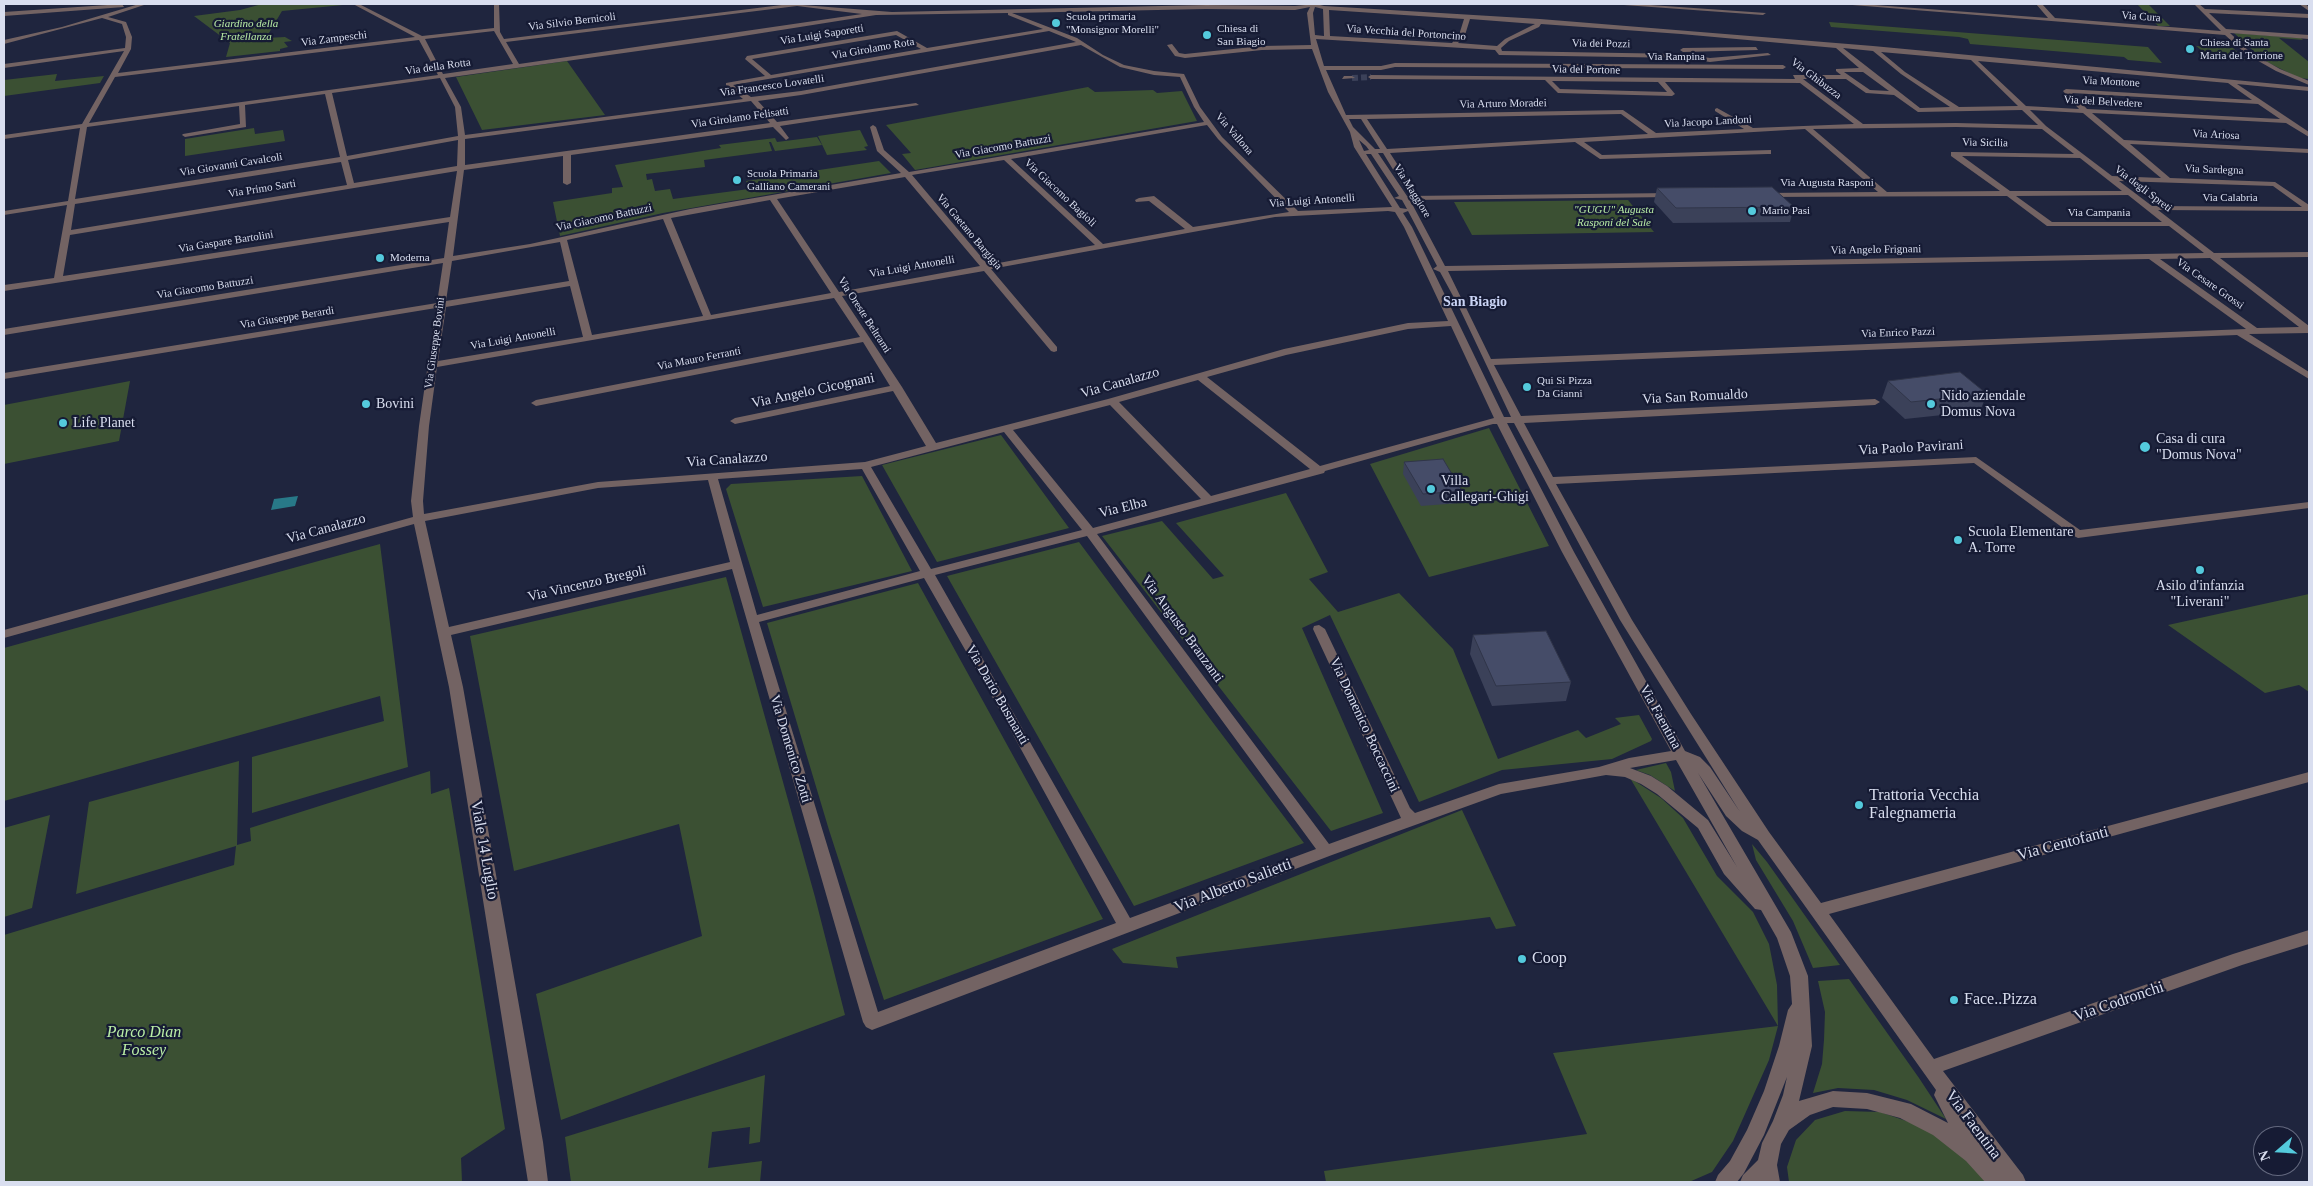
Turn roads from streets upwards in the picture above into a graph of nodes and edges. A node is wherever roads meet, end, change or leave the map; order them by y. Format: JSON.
{"nodes":[{"id":1,"x":143,"y":4,"type":"edge"},
{"id":2,"x":355,"y":4,"type":"edge"},
{"id":3,"x":497,"y":4,"type":"edge"},
{"id":4,"x":793,"y":4,"type":"edge"},
{"id":5,"x":1314,"y":4,"type":"edge"},
{"id":6,"x":1613,"y":4,"type":"edge"},
{"id":7,"x":1717,"y":4,"type":"edge"},
{"id":8,"x":1843,"y":4,"type":"edge"},
{"id":9,"x":1950,"y":4,"type":"edge"},
{"id":10,"x":2039,"y":4,"type":"edge"},
{"id":11,"x":2196,"y":4,"type":"edge"},
{"id":12,"x":2302,"y":4,"type":"edge"},
{"id":13,"x":1680,"y":6,"type":"edge"},
{"id":14,"x":1295,"y":8,"type":"junction"},
{"id":15,"x":1325,"y":8,"type":"junction"},
{"id":16,"x":2309,"y":9,"type":"edge"},
{"id":17,"x":1010,"y":11,"type":"junction"},
{"id":18,"x":1720,"y":11,"type":"junction"},
{"id":19,"x":2204,"y":11,"type":"junction"},
{"id":20,"x":1955,"y":12,"type":"junction"},
{"id":21,"x":1310,"y":13,"type":"junction"},
{"id":22,"x":1763,"y":13,"type":"dead end"},
{"id":23,"x":4,"y":14,"type":"edge"},
{"id":24,"x":874,"y":14,"type":"junction"},
{"id":25,"x":1468,"y":16,"type":"junction"},
{"id":26,"x":2309,"y":16,"type":"edge"},
{"id":27,"x":103,"y":17,"type":"junction"},
{"id":28,"x":2053,"y":20,"type":"junction"},
{"id":29,"x":1540,"y":21,"type":"junction"},
{"id":30,"x":1466,"y":24,"type":"junction"},
{"id":31,"x":1487,"y":26,"type":"dead end"},
{"id":32,"x":498,"y":29,"type":"junction"},
{"id":33,"x":1052,"y":29,"type":"junction"},
{"id":34,"x":1681,"y":32,"type":"junction"},
{"id":35,"x":2226,"y":32,"type":"junction"},
{"id":36,"x":1313,"y":37,"type":"junction"},
{"id":37,"x":1746,"y":37,"type":"junction"},
{"id":38,"x":2309,"y":37,"type":"edge"},
{"id":39,"x":421,"y":38,"type":"junction"},
{"id":40,"x":1327,"y":38,"type":"junction"},
{"id":41,"x":501,"y":41,"type":"junction"},
{"id":42,"x":4,"y":42,"type":"edge"},
{"id":43,"x":1083,"y":43,"type":"junction"},
{"id":44,"x":1170,"y":45,"type":"dead end"},
{"id":45,"x":1836,"y":45,"type":"junction"},
{"id":46,"x":1452,"y":46,"type":"junction"},
{"id":47,"x":1314,"y":47,"type":"junction"},
{"id":48,"x":1498,"y":48,"type":"junction"},
{"id":49,"x":1873,"y":48,"type":"junction"},
{"id":50,"x":128,"y":49,"type":"junction"},
{"id":51,"x":1758,"y":49,"type":"junction"},
{"id":52,"x":926,"y":50,"type":"junction"},
{"id":53,"x":1683,"y":50,"type":"dead end"},
{"id":54,"x":1768,"y":55,"type":"junction"},
{"id":55,"x":1185,"y":56,"type":"junction"},
{"id":56,"x":1971,"y":57,"type":"junction"},
{"id":57,"x":4,"y":66,"type":"edge"},
{"id":58,"x":517,"y":66,"type":"junction"},
{"id":59,"x":1449,"y":66,"type":"junction"},
{"id":60,"x":1783,"y":67,"type":"junction"},
{"id":61,"x":1321,"y":68,"type":"junction"},
{"id":62,"x":1866,"y":70,"type":"junction"},
{"id":63,"x":114,"y":75,"type":"junction"},
{"id":64,"x":1182,"y":75,"type":"junction"},
{"id":65,"x":442,"y":76,"type":"junction"},
{"id":66,"x":770,"y":77,"type":"junction"},
{"id":67,"x":1371,"y":77,"type":"tunnel mouth"},
{"id":68,"x":1846,"y":77,"type":"junction"},
{"id":69,"x":1344,"y":78,"type":"dead end"},
{"id":70,"x":1352,"y":78,"type":"tunnel mouth"},
{"id":71,"x":1455,"y":78,"type":"junction"},
{"id":72,"x":1799,"y":79,"type":"junction"},
{"id":73,"x":1548,"y":80,"type":"junction"},
{"id":74,"x":2227,"y":80,"type":"junction"},
{"id":75,"x":1661,"y":81,"type":"junction"},
{"id":76,"x":2307,"y":82,"type":"edge"},
{"id":77,"x":2264,"y":84,"type":"junction"},
{"id":78,"x":2309,"y":89,"type":"edge"},
{"id":79,"x":328,"y":92,"type":"junction"},
{"id":80,"x":1895,"y":93,"type":"junction"},
{"id":81,"x":753,"y":100,"type":"junction"},
{"id":82,"x":2259,"y":102,"type":"junction"},
{"id":83,"x":242,"y":104,"type":"junction"},
{"id":84,"x":916,"y":105,"type":"dead end"},
{"id":85,"x":2024,"y":108,"type":"junction"},
{"id":86,"x":1717,"y":110,"type":"dead end"},
{"id":87,"x":1958,"y":110,"type":"junction"},
{"id":88,"x":2085,"y":111,"type":"junction"},
{"id":89,"x":1344,"y":117,"type":"junction"},
{"id":90,"x":1363,"y":117,"type":"junction"},
{"id":91,"x":2286,"y":121,"type":"junction"},
{"id":92,"x":1208,"y":123,"type":"junction"},
{"id":93,"x":775,"y":124,"type":"junction"},
{"id":94,"x":84,"y":126,"type":"junction"},
{"id":95,"x":1861,"y":126,"type":"junction"},
{"id":96,"x":873,"y":127,"type":"dead end"},
{"id":97,"x":1807,"y":127,"type":"junction"},
{"id":98,"x":2044,"y":127,"type":"junction"},
{"id":99,"x":1753,"y":131,"type":"junction"},
{"id":100,"x":1353,"y":132,"type":"junction"},
{"id":101,"x":185,"y":135,"type":"dead end"},
{"id":102,"x":2309,"y":135,"type":"edge"},
{"id":103,"x":1655,"y":136,"type":"junction"},
{"id":104,"x":4,"y":137,"type":"edge"},
{"id":105,"x":462,"y":137,"type":"junction"},
{"id":106,"x":786,"y":138,"type":"dead end"},
{"id":107,"x":1578,"y":141,"type":"junction"},
{"id":108,"x":2123,"y":142,"type":"junction"},
{"id":109,"x":1360,"y":150,"type":"junction"},
{"id":110,"x":1385,"y":151,"type":"junction"},
{"id":111,"x":2309,"y":151,"type":"edge"},
{"id":112,"x":1374,"y":152,"type":"junction"},
{"id":113,"x":1768,"y":152,"type":"dead end"},
{"id":114,"x":566,"y":153,"type":"junction"},
{"id":115,"x":2082,"y":156,"type":"junction"},
{"id":116,"x":1006,"y":158,"type":"junction"},
{"id":117,"x":344,"y":159,"type":"junction"},
{"id":118,"x":461,"y":168,"type":"junction"},
{"id":119,"x":907,"y":174,"type":"junction"},
{"id":120,"x":2110,"y":178,"type":"junction"},
{"id":121,"x":2166,"y":179,"type":"junction"},
{"id":122,"x":567,"y":183,"type":"dead end"},
{"id":123,"x":351,"y":186,"type":"junction"},
{"id":124,"x":2130,"y":193,"type":"junction"},
{"id":125,"x":1885,"y":194,"type":"junction"},
{"id":126,"x":2007,"y":194,"type":"junction"},
{"id":127,"x":1678,"y":195,"type":"edge"},
{"id":128,"x":1757,"y":195,"type":"edge"},
{"id":129,"x":1408,"y":196,"type":"junction"},
{"id":130,"x":772,"y":198,"type":"junction"},
{"id":131,"x":1139,"y":200,"type":"dead end"},
{"id":132,"x":1392,"y":200,"type":"junction"},
{"id":133,"x":71,"y":203,"type":"junction"},
{"id":134,"x":2150,"y":208,"type":"junction"},
{"id":135,"x":1397,"y":209,"type":"junction"},
{"id":136,"x":2309,"y":209,"type":"edge"},
{"id":137,"x":4,"y":213,"type":"edge"},
{"id":138,"x":1295,"y":213,"type":"junction"},
{"id":139,"x":666,"y":216,"type":"junction"},
{"id":140,"x":452,"y":219,"type":"junction"},
{"id":141,"x":2171,"y":224,"type":"junction"},
{"id":142,"x":1190,"y":230,"type":"junction"},
{"id":143,"x":66,"y":233,"type":"junction"},
{"id":144,"x":1424,"y":233,"type":"junction"},
{"id":145,"x":563,"y":239,"type":"junction"},
{"id":146,"x":1100,"y":245,"type":"junction"},
{"id":147,"x":2309,"y":254,"type":"edge"},
{"id":148,"x":2150,"y":256,"type":"junction"},
{"id":149,"x":2213,"y":256,"type":"junction"},
{"id":150,"x":447,"y":259,"type":"junction"},
{"id":151,"x":984,"y":267,"type":"junction"},
{"id":152,"x":1443,"y":268,"type":"junction"},
{"id":153,"x":1430,"y":271,"type":"junction"},
{"id":154,"x":58,"y":280,"type":"junction"},
{"id":155,"x":574,"y":282,"type":"junction"},
{"id":156,"x":4,"y":288,"type":"edge"},
{"id":157,"x":1454,"y":288,"type":"junction"},
{"id":158,"x":836,"y":294,"type":"junction"},
{"id":159,"x":441,"y":305,"type":"junction"},
{"id":160,"x":708,"y":318,"type":"junction"},
{"id":161,"x":1454,"y":323,"type":"junction"},
{"id":162,"x":2308,"y":330,"type":"edge"},
{"id":163,"x":4,"y":332,"type":"edge"},
{"id":164,"x":2239,"y":332,"type":"junction"},
{"id":165,"x":2256,"y":332,"type":"junction"},
{"id":166,"x":588,"y":339,"type":"junction"},
{"id":167,"x":866,"y":339,"type":"junction"},
{"id":168,"x":1054,"y":349,"type":"dead end"},
{"id":169,"x":1488,"y":362,"type":"junction"},
{"id":170,"x":433,"y":365,"type":"junction"},
{"id":171,"x":4,"y":376,"type":"edge"},
{"id":172,"x":1200,"y":376,"type":"junction"},
{"id":173,"x":2309,"y":376,"type":"edge"},
{"id":174,"x":896,"y":387,"type":"junction"},
{"id":175,"x":1112,"y":401,"type":"junction"},
{"id":176,"x":1875,"y":402,"type":"dead end"},
{"id":177,"x":536,"y":403,"type":"dead end"},
{"id":178,"x":1516,"y":419,"type":"junction"},
{"id":179,"x":1500,"y":420,"type":"junction"},
{"id":180,"x":734,"y":421,"type":"dead end"},
{"id":181,"x":1007,"y":429,"type":"junction"},
{"id":182,"x":933,"y":448,"type":"junction"},
{"id":183,"x":865,"y":465,"type":"junction"},
{"id":184,"x":1320,"y":471,"type":"junction"},
{"id":185,"x":712,"y":476,"type":"junction"},
{"id":186,"x":1549,"y":481,"type":"junction"},
{"id":187,"x":1209,"y":500,"type":"junction"},
{"id":188,"x":2309,"y":505,"type":"edge"},
{"id":189,"x":419,"y":519,"type":"junction"},
{"id":190,"x":1089,"y":531,"type":"junction"},
{"id":191,"x":736,"y":564,"type":"junction"},
{"id":192,"x":928,"y":572,"type":"junction"},
{"id":193,"x":752,"y":620,"type":"junction"},
{"id":194,"x":1319,"y":629,"type":"dead end"},
{"id":195,"x":444,"y":632,"type":"junction"},
{"id":196,"x":4,"y":634,"type":"edge"},
{"id":197,"x":1680,"y":754,"type":"junction"},
{"id":198,"x":1599,"y":772,"type":"junction"},
{"id":199,"x":2309,"y":777,"type":"edge"},
{"id":200,"x":1411,"y":820,"type":"junction"},
{"id":201,"x":1764,"y":836,"type":"junction"},
{"id":202,"x":1326,"y":851,"type":"junction"},
{"id":203,"x":1817,"y":912,"type":"junction"},
{"id":204,"x":1780,"y":925,"type":"junction"},
{"id":205,"x":1127,"y":927,"type":"junction"},
{"id":206,"x":2309,"y":937,"type":"edge"},
{"id":207,"x":1801,"y":995,"type":"junction"},
{"id":208,"x":872,"y":1022,"type":"joint"},
{"id":209,"x":1930,"y":1068,"type":"junction"},
{"id":210,"x":1782,"y":1124,"type":"junction"},
{"id":211,"x":1973,"y":1155,"type":"junction"},
{"id":212,"x":1768,"y":1174,"type":"edge"},
{"id":213,"x":538,"y":1182,"type":"edge"},
{"id":214,"x":1725,"y":1182,"type":"edge"},
{"id":215,"x":1750,"y":1182,"type":"edge"},
{"id":216,"x":1998,"y":1182,"type":"edge"},
{"id":217,"x":2016,"y":1182,"type":"edge"}],
"edges":[{"from":1,"to":23,"type":"street"},
{"from":1,"to":27,"type":"street"},
{"from":2,"to":39,"type":"street"},
{"from":3,"to":32,"type":"street"},
{"from":4,"to":24,"type":"street","name":"Via Silvio Bernicoli"},
{"from":4,"to":41,"type":"street","name":"Via Silvio Bernicoli"},
{"from":5,"to":14,"type":"street"},
{"from":5,"to":15,"type":"street"},
{"from":5,"to":21,"type":"street"},
{"from":6,"to":13,"type":"street"},
{"from":7,"to":18,"type":"street"},
{"from":8,"to":20,"type":"street","name":"Via Cura"},
{"from":9,"to":20,"type":"street"},
{"from":10,"to":28,"type":"street"},
{"from":11,"to":19,"type":"street"},
{"from":12,"to":16,"type":"street"},
{"from":13,"to":18,"type":"street"},
{"from":13,"to":34,"type":"street"},
{"from":14,"to":17,"type":"street"},
{"from":14,"to":21,"type":"street"},
{"from":15,"to":21,"type":"street"},
{"from":15,"to":25,"type":"street"},
{"from":15,"to":40,"type":"street"},
{"from":17,"to":24,"type":"street"},
{"from":17,"to":33,"type":"street"},
{"from":18,"to":22,"type":"street"},
{"from":19,"to":26,"type":"street"},
{"from":19,"to":35,"type":"street"},
{"from":20,"to":28,"type":"street","name":"Via Cura"},
{"from":21,"to":36,"type":"street","name":"Via Maggiore"},
{"from":24,"to":58,"type":"street","name":"Via della Rotta"},
{"from":25,"to":29,"type":"street"},
{"from":25,"to":30,"type":"street"},
{"from":27,"to":42,"type":"street"},
{"from":27,"to":50,"type":"street"},
{"from":28,"to":35,"type":"street","name":"Via Cura"},
{"from":29,"to":34,"type":"street"},
{"from":29,"to":48,"type":"street"},
{"from":30,"to":31,"type":"street"},
{"from":30,"to":46,"type":"street"},
{"from":32,"to":39,"type":"street","name":"Via Zampeschi"},
{"from":32,"to":41,"type":"street"},
{"from":33,"to":43,"type":"street"},
{"from":33,"to":52,"type":"street","name":"Via Girolamo Rota"},
{"from":34,"to":37,"type":"street"},
{"from":35,"to":38,"type":"street","name":"Via Cura"},
{"from":35,"to":76,"type":"street"},
{"from":36,"to":40,"type":"street","name":"Via Vecchia del Portoncino"},
{"from":36,"to":47,"type":"street","name":"Via Maggiore"},
{"from":37,"to":45,"type":"street"},
{"from":37,"to":51,"type":"street","name":"Via Ghibuzza"},
{"from":39,"to":63,"type":"street","name":"Via Zampeschi"},
{"from":39,"to":65,"type":"street","name":"Via Giuseppe Bovini"},
{"from":40,"to":46,"type":"street","name":"Via Vecchia del Portoncino"},
{"from":41,"to":58,"type":"street"},
{"from":43,"to":64,"type":"street"},
{"from":43,"to":81,"type":"street","name":"Via Francesco Lovatelli"},
{"from":44,"to":55,"type":"street"},
{"from":45,"to":49,"type":"street"},
{"from":45,"to":62,"type":"street"},
{"from":46,"to":48,"type":"street","name":"Via Vecchia del Portoncino"},
{"from":47,"to":55,"type":"street"},
{"from":47,"to":61,"type":"street","name":"Via Maggiore"},
{"from":48,"to":54,"type":"street","name":"Via dei Pozzi"},
{"from":49,"to":56,"type":"street"},
{"from":49,"to":87,"type":"street"},
{"from":50,"to":57,"type":"street"},
{"from":50,"to":63,"type":"street"},
{"from":51,"to":53,"type":"street"},
{"from":51,"to":54,"type":"street","name":"Via Ghibuzza"},
{"from":52,"to":66,"type":"street","name":"Via Girolamo Rota"},
{"from":52,"to":66,"type":"street","name":"Via Luigi Saporetti"},
{"from":54,"to":60,"type":"street","name":"Via Ghibuzza"},
{"from":55,"to":64,"type":"street"},
{"from":56,"to":74,"type":"street"},
{"from":56,"to":85,"type":"street","name":"Via degli Spreti"},
{"from":58,"to":65,"type":"street","name":"Via della Rotta"},
{"from":59,"to":60,"type":"street","name":"Via Rampina"},
{"from":59,"to":61,"type":"street","name":"Via Rampina"},
{"from":59,"to":71,"type":"street"},
{"from":60,"to":72,"type":"street","name":"Via Ghibuzza"},
{"from":61,"to":89,"type":"street","name":"Via Maggiore"},
{"from":62,"to":68,"type":"street"},
{"from":62,"to":80,"type":"street"},
{"from":63,"to":94,"type":"street"},
{"from":64,"to":92,"type":"street","name":"Via Vallona"},
{"from":65,"to":79,"type":"street","name":"Via della Rotta"},
{"from":65,"to":105,"type":"street","name":"Via Giuseppe Bovini"},
{"from":66,"to":81,"type":"street","name":"Via Girolamo Rota"},
{"from":67,"to":71,"type":"street","name":"Via del Portone"},
{"from":68,"to":72,"type":"street","name":"Via del Portone"},
{"from":68,"to":80,"type":"street"},
{"from":69,"to":70,"type":"street"},
{"from":71,"to":73,"type":"street","name":"Via del Portone"},
{"from":72,"to":75,"type":"street","name":"Via del Portone"},
{"from":72,"to":95,"type":"street","name":"Via Ghibuzza"},
{"from":73,"to":75,"type":"street","name":"Via del Portone"},
{"from":73,"to":75,"type":"street"},
{"from":74,"to":77,"type":"street"},
{"from":74,"to":82,"type":"street"},
{"from":76,"to":77,"type":"street"},
{"from":77,"to":78,"type":"street"},
{"from":79,"to":83,"type":"street","name":"Via della Rotta"},
{"from":79,"to":117,"type":"street"},
{"from":80,"to":87,"type":"street","name":"Via del Belvedere"},
{"from":81,"to":93,"type":"street"},
{"from":81,"to":105,"type":"street","name":"Via Francesco Lovatelli"},
{"from":82,"to":88,"type":"street","name":"Via Montone"},
{"from":82,"to":91,"type":"street"},
{"from":83,"to":94,"type":"street","name":"Via della Rotta"},
{"from":83,"to":101,"type":"street"},
{"from":84,"to":93,"type":"street","name":"Via Girolamo Felisatti"},
{"from":85,"to":87,"type":"street","name":"Via del Belvedere"},
{"from":85,"to":88,"type":"street","name":"Via del Belvedere"},
{"from":85,"to":98,"type":"street","name":"Via degli Spreti"},
{"from":86,"to":99,"type":"street"},
{"from":88,"to":91,"type":"street","name":"Via del Belvedere"},
{"from":88,"to":108,"type":"street","name":"Via Montone"},
{"from":89,"to":90,"type":"street","name":"Via Arturo Moradei"},
{"from":89,"to":100,"type":"street","name":"Via Maggiore"},
{"from":90,"to":103,"type":"street","name":"Via Arturo Moradei"},
{"from":90,"to":110,"type":"street","name":"Via Maggiore"},
{"from":91,"to":102,"type":"street"},
{"from":92,"to":116,"type":"street","name":"Via Giacomo Battuzzi"},
{"from":92,"to":138,"type":"street","name":"Via Vallona"},
{"from":93,"to":106,"type":"street"},
{"from":93,"to":114,"type":"street","name":"Via Girolamo Felisatti"},
{"from":94,"to":104,"type":"street","name":"Via della Rotta"},
{"from":94,"to":133,"type":"street"},
{"from":95,"to":97,"type":"street","name":"Via Jacopo Landoni"},
{"from":95,"to":98,"type":"street","name":"Via Jacopo Landoni"},
{"from":96,"to":119,"type":"street","name":"Via Gaetano Bargigia"},
{"from":97,"to":99,"type":"street","name":"Via Jacopo Landoni"},
{"from":97,"to":125,"type":"street"},
{"from":98,"to":115,"type":"street","name":"Via degli Spreti"},
{"from":99,"to":103,"type":"street","name":"Via Jacopo Landoni"},
{"from":100,"to":109,"type":"street","name":"Via Maggiore"},
{"from":100,"to":112,"type":"street","name":"Via Maggiore"},
{"from":103,"to":107,"type":"street","name":"Via Jacopo Landoni"},
{"from":105,"to":117,"type":"street","name":"Via Giovanni Cavalcoli"},
{"from":105,"to":118,"type":"street","name":"Via Giuseppe Bovini"},
{"from":107,"to":110,"type":"street","name":"Via Jacopo Landoni"},
{"from":107,"to":113,"type":"street"},
{"from":108,"to":111,"type":"street","name":"Via Ariosa"},
{"from":108,"to":121,"type":"street","name":"Via Montone"},
{"from":109,"to":112,"type":"street","name":"Via Jacopo Landoni"},
{"from":109,"to":132,"type":"street","name":"Via Maggiore"},
{"from":110,"to":112,"type":"street","name":"Via Jacopo Landoni"},
{"from":110,"to":129,"type":"street","name":"Via Maggiore"},
{"from":112,"to":129,"type":"street","name":"Via Maggiore"},
{"from":114,"to":118,"type":"street","name":"Via Girolamo Felisatti"},
{"from":114,"to":122,"type":"street"},
{"from":115,"to":120,"type":"street","name":"Via degli Spreti"},
{"from":115,"to":126,"type":"street","name":"Via Sicilia"},
{"from":116,"to":119,"type":"street","name":"Via Giacomo Battuzzi"},
{"from":116,"to":146,"type":"street","name":"Via Giacomo Bagioli"},
{"from":117,"to":123,"type":"street"},
{"from":117,"to":133,"type":"street","name":"Via Giovanni Cavalcoli"},
{"from":118,"to":123,"type":"street","name":"Via Primo Sarti"},
{"from":118,"to":140,"type":"street","name":"Via Giuseppe Bovini"},
{"from":119,"to":130,"type":"street","name":"Via Giacomo Battuzzi"},
{"from":119,"to":151,"type":"street","name":"Via Gaetano Bargigia"},
{"from":120,"to":121,"type":"street","name":"Via Sardegna"},
{"from":120,"to":124,"type":"street","name":"Via degli Spreti"},
{"from":121,"to":136,"type":"street","name":"Via Sardegna"},
{"from":123,"to":143,"type":"street","name":"Via Primo Sarti"},
{"from":124,"to":126,"type":"street","name":"Via Augusta Rasponi"},
{"from":124,"to":134,"type":"street","name":"Via degli Spreti"},
{"from":125,"to":126,"type":"street","name":"Via Augusta Rasponi"},
{"from":125,"to":128,"type":"street","name":"Via Augusta Rasponi"},
{"from":126,"to":141,"type":"street","name":"Via Campania"},
{"from":127,"to":129,"type":"street"},
{"from":129,"to":132,"type":"street"},
{"from":129,"to":144,"type":"street","name":"Via Maggiore"},
{"from":130,"to":139,"type":"street","name":"Via Giacomo Battuzzi"},
{"from":130,"to":158,"type":"street","name":"Via Oreste Beltrami"},
{"from":131,"to":142,"type":"street"},
{"from":132,"to":135,"type":"street","name":"Via Maggiore"},
{"from":133,"to":137,"type":"street","name":"Via Giovanni Cavalcoli"},
{"from":133,"to":143,"type":"street"},
{"from":134,"to":136,"type":"street","name":"Via Calabria"},
{"from":134,"to":141,"type":"street","name":"Via degli Spreti"},
{"from":135,"to":138,"type":"street","name":"Via Luigi Antonelli"},
{"from":135,"to":144,"type":"street"},
{"from":135,"to":153,"type":"street","name":"Via Maggiore"},
{"from":138,"to":142,"type":"street","name":"Via Luigi Antonelli"},
{"from":139,"to":145,"type":"street","name":"Via Giacomo Battuzzi"},
{"from":139,"to":160,"type":"street"},
{"from":140,"to":150,"type":"street","name":"Via Giuseppe Bovini"},
{"from":140,"to":154,"type":"street","name":"Via Gaspare Bartolini"},
{"from":141,"to":149,"type":"street","name":"Via degli Spreti"},
{"from":142,"to":146,"type":"street","name":"Via Luigi Antonelli"},
{"from":143,"to":154,"type":"street"},
{"from":144,"to":152,"type":"street","name":"Via Maggiore"},
{"from":145,"to":150,"type":"street","name":"Via Giacomo Battuzzi"},
{"from":145,"to":155,"type":"street"},
{"from":146,"to":151,"type":"street","name":"Via Luigi Antonelli"},
{"from":147,"to":149,"type":"street","name":"Via Angelo Frignani"},
{"from":148,"to":149,"type":"street","name":"Via Angelo Frignani"},
{"from":148,"to":152,"type":"street","name":"Via Angelo Frignani"},
{"from":148,"to":165,"type":"street","name":"Via Cesare Grossi"},
{"from":149,"to":162,"type":"street","name":"Via degli Spreti"},
{"from":150,"to":159,"type":"street","name":"Via Giuseppe Bovini"},
{"from":150,"to":163,"type":"street","name":"Via Giacomo Battuzzi"},
{"from":151,"to":158,"type":"street","name":"Via Luigi Antonelli"},
{"from":151,"to":168,"type":"street","name":"Via Gaetano Bargigia"},
{"from":152,"to":153,"type":"street"},
{"from":152,"to":157,"type":"street","name":"Via Maggiore"},
{"from":153,"to":161,"type":"street","name":"Via Maggiore"},
{"from":154,"to":156,"type":"street","name":"Via Gaspare Bartolini"},
{"from":155,"to":159,"type":"street","name":"Via Giuseppe Berardi"},
{"from":155,"to":166,"type":"street"},
{"from":157,"to":161,"type":"street"},
{"from":157,"to":169,"type":"street","name":"Via Maggiore"},
{"from":158,"to":160,"type":"street","name":"Via Luigi Antonelli"},
{"from":158,"to":167,"type":"street","name":"Via Oreste Beltrami"},
{"from":159,"to":170,"type":"street","name":"Via Giuseppe Bovini"},
{"from":159,"to":171,"type":"street","name":"Via Giuseppe Berardi"},
{"from":160,"to":166,"type":"street","name":"Via Luigi Antonelli"},
{"from":161,"to":172,"type":"street","name":"Via Canalazzo"},
{"from":161,"to":179,"type":"street","name":"Via Faentina"},
{"from":162,"to":165,"type":"street","name":"Via Enrico Pazzi"},
{"from":164,"to":165,"type":"street","name":"Via Enrico Pazzi"},
{"from":164,"to":169,"type":"street","name":"Via Enrico Pazzi"},
{"from":164,"to":173,"type":"street","name":"Via Cesare Grossi"},
{"from":166,"to":170,"type":"street","name":"Via Luigi Antonelli"},
{"from":167,"to":174,"type":"street","name":"Via Oreste Beltrami"},
{"from":167,"to":177,"type":"street","name":"Via Mauro Ferranti"},
{"from":169,"to":178,"type":"street","name":"Via Maggiore"},
{"from":170,"to":189,"type":"street","name":"Via Giuseppe Bovini"},
{"from":172,"to":175,"type":"street","name":"Via Canalazzo"},
{"from":172,"to":184,"type":"street"},
{"from":174,"to":180,"type":"street","name":"Via Angelo Cicognani"},
{"from":174,"to":182,"type":"street","name":"Via Oreste Beltrami"},
{"from":175,"to":181,"type":"street","name":"Via Canalazzo"},
{"from":175,"to":187,"type":"street"},
{"from":176,"to":178,"type":"street","name":"Via San Romualdo"},
{"from":178,"to":179,"type":"street","name":"Via San Romualdo"},
{"from":178,"to":186,"type":"street","name":"Via Maggiore"},
{"from":179,"to":184,"type":"street","name":"Via Elba"},
{"from":179,"to":197,"type":"street","name":"Via Faentina"},
{"from":181,"to":182,"type":"street","name":"Via Canalazzo"},
{"from":181,"to":190,"type":"street","name":"Via Augusto Branzanti"},
{"from":182,"to":183,"type":"street","name":"Via Canalazzo"},
{"from":183,"to":185,"type":"street","name":"Via Canalazzo"},
{"from":183,"to":192,"type":"street","name":"Via Dario Busmanti"},
{"from":184,"to":187,"type":"street","name":"Via Elba"},
{"from":185,"to":189,"type":"street","name":"Via Canalazzo"},
{"from":185,"to":191,"type":"street","name":"Via Domenico Zotti"},
{"from":186,"to":188,"type":"street","name":"Via Paolo Pavirani"},
{"from":186,"to":201,"type":"street","name":"Via Faentina"},
{"from":187,"to":190,"type":"street","name":"Via Elba"},
{"from":189,"to":195,"type":"street","name":"Viale 14 Luglio"},
{"from":189,"to":196,"type":"street","name":"Via Canalazzo"},
{"from":190,"to":192,"type":"street","name":"Via Elba"},
{"from":190,"to":202,"type":"street","name":"Via Augusto Branzanti"},
{"from":191,"to":193,"type":"street","name":"Via Domenico Zotti"},
{"from":191,"to":195,"type":"street","name":"Via Vincenzo Bregoli"},
{"from":192,"to":193,"type":"street","name":"Via Elba"},
{"from":192,"to":205,"type":"street","name":"Via Dario Busmanti"},
{"from":193,"to":208,"type":"street","name":"Via Domenico Zotti"},
{"from":194,"to":200,"type":"street","name":"Via Domenico Boccaccini"},
{"from":195,"to":213,"type":"street","name":"Viale 14 Luglio"},
{"from":197,"to":198,"type":"street","name":"Via Alberto Salietti"},
{"from":197,"to":201,"type":"street"},
{"from":197,"to":204,"type":"street","name":"Via Faentina"},
{"from":198,"to":200,"type":"street","name":"Via Alberto Salietti"},
{"from":198,"to":204,"type":"street","name":"Via Alberto Salietti"},
{"from":199,"to":203,"type":"street","name":"Via Centofanti"},
{"from":200,"to":202,"type":"street","name":"Via Alberto Salietti"},
{"from":201,"to":203,"type":"street","name":"Via Faentina"},
{"from":202,"to":205,"type":"street","name":"Via Alberto Salietti"},
{"from":203,"to":209,"type":"street","name":"Via Faentina"},
{"from":204,"to":207,"type":"street","name":"Via Faentina"},
{"from":205,"to":208,"type":"street","name":"Via Alberto Salietti"},
{"from":206,"to":209,"type":"street","name":"Via Codronchi"},
{"from":207,"to":210,"type":"street","name":"Via Faentina"},
{"from":207,"to":214,"type":"street"},
{"from":209,"to":211,"type":"street","name":"Via Faentina"},
{"from":209,"to":217,"type":"street","name":"Via Faentina"},
{"from":210,"to":211,"type":"street"},
{"from":210,"to":212,"type":"street","name":"Via Faentina"},
{"from":211,"to":216,"type":"street"},
{"from":212,"to":215,"type":"street"}]}
